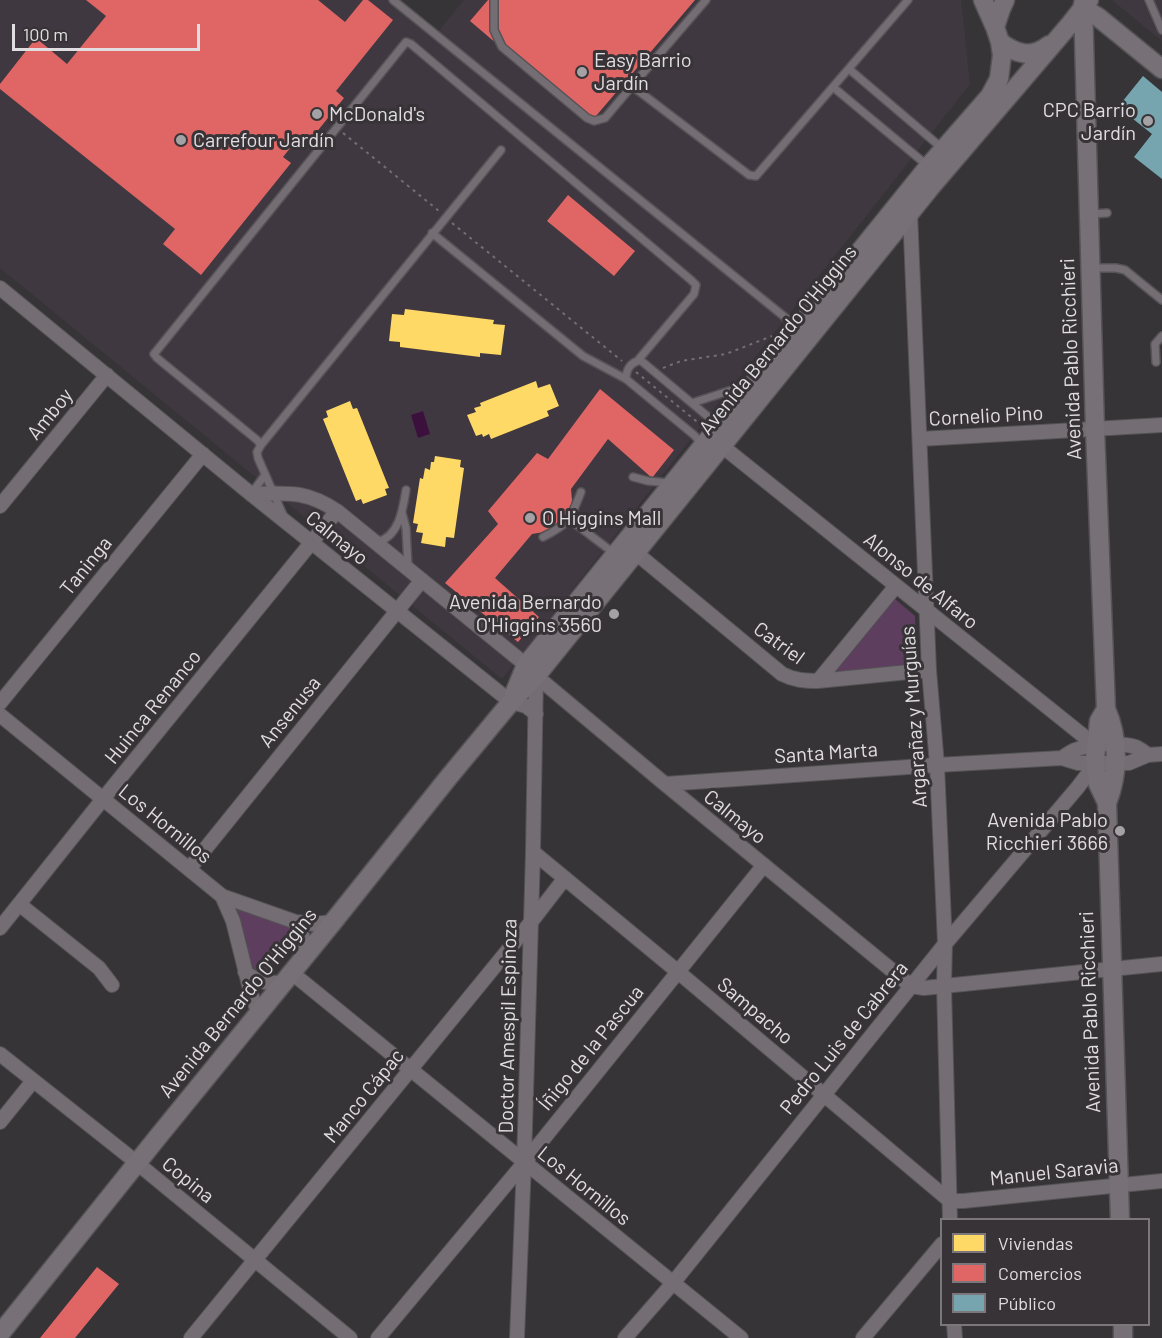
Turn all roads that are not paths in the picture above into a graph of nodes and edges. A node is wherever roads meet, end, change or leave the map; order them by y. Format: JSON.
{"nodes":[{"id":1,"x":393,"y":0,"type":"edge"},
{"id":2,"x":494,"y":0,"type":"edge"},
{"id":3,"x":706,"y":0,"type":"edge"},
{"id":4,"x":908,"y":0,"type":"edge"},
{"id":5,"x":983,"y":0,"type":"edge"},
{"id":6,"x":1005,"y":0,"type":"edge"},
{"id":7,"x":1149,"y":0,"type":"edge"},
{"id":8,"x":1085,"y":2,"type":"edge"},
{"id":9,"x":1162,"y":30,"type":"edge"},
{"id":10,"x":998,"y":34,"type":"junction"},
{"id":11,"x":1060,"y":37,"type":"junction"},
{"id":12,"x":849,"y":69,"type":"junction"},
{"id":13,"x":1162,"y":69,"type":"edge"},
{"id":14,"x":632,"y":86,"type":"junction"},
{"id":15,"x":833,"y":87,"type":"junction"},
{"id":16,"x":943,"y":149,"type":"junction"},
{"id":17,"x":501,"y":150,"type":"dead end"},
{"id":18,"x":928,"y":167,"type":"junction"},
{"id":19,"x":930,"y":188,"type":"junction"},
{"id":20,"x":910,"y":212,"type":"junction"},
{"id":21,"x":432,"y":233,"type":"junction"},
{"id":22,"x":1091,"y":268,"type":"junction"},
{"id":23,"x":2,"y":292,"type":"edge"},
{"id":24,"x":1162,"y":300,"type":"edge"},
{"id":25,"x":798,"y":327,"type":"junction"},
{"id":26,"x":1162,"y":336,"type":"edge"},
{"id":27,"x":640,"y":360,"type":"junction"},
{"id":28,"x":1156,"y":362,"type":"dead end"},
{"id":29,"x":107,"y":375,"type":"junction"},
{"id":30,"x":626,"y":379,"type":"junction"},
{"id":31,"x":753,"y":383,"type":"junction"},
{"id":32,"x":692,"y":403,"type":"junction"},
{"id":33,"x":1162,"y":425,"type":"edge"},
{"id":34,"x":1095,"y":429,"type":"junction"},
{"id":35,"x":718,"y":433,"type":"junction"},
{"id":36,"x":920,"y":439,"type":"junction"},
{"id":37,"x":261,"y":445,"type":"junction"},
{"id":38,"x":703,"y":445,"type":"junction"},
{"id":39,"x":203,"y":454,"type":"junction"},
{"id":40,"x":265,"y":475,"type":"junction"},
{"id":41,"x":633,"y":477,"type":"dead end"},
{"id":42,"x":672,"y":483,"type":"junction"},
{"id":43,"x":406,"y":490,"type":"dead end"},
{"id":44,"x":581,"y":492,"type":"dead end"},
{"id":45,"x":273,"y":493,"type":"junction"},
{"id":46,"x":250,"y":494,"type":"junction"},
{"id":47,"x":0,"y":506,"type":"edge"},
{"id":48,"x":337,"y":511,"type":"junction"},
{"id":49,"x":402,"y":513,"type":"junction"},
{"id":50,"x":569,"y":519,"type":"junction"},
{"id":51,"x":286,"y":522,"type":"junction"},
{"id":52,"x":543,"y":537,"type":"dead end"},
{"id":53,"x":312,"y":543,"type":"junction"},
{"id":54,"x":376,"y":543,"type":"junction"},
{"id":55,"x":626,"y":557,"type":"junction"},
{"id":56,"x":409,"y":570,"type":"junction"},
{"id":57,"x":422,"y":580,"type":"junction"},
{"id":58,"x":896,"y":586,"type":"junction"},
{"id":59,"x":397,"y":611,"type":"junction"},
{"id":60,"x":926,"y":611,"type":"junction"},
{"id":61,"x":929,"y":670,"type":"junction"},
{"id":62,"x":531,"y":671,"type":"junction"},
{"id":63,"x":818,"y":681,"type":"junction"},
{"id":64,"x":511,"y":702,"type":"junction"},
{"id":65,"x":0,"y":703,"type":"edge"},
{"id":66,"x":1106,"y":708,"type":"junction"},
{"id":67,"x":536,"y":714,"type":"junction"},
{"id":68,"x":0,"y":715,"type":"edge"},
{"id":69,"x":1114,"y":744,"type":"junction"},
{"id":70,"x":1096,"y":754,"type":"junction"},
{"id":71,"x":1155,"y":754,"type":"edge"},
{"id":72,"x":1115,"y":763,"type":"junction"},
{"id":73,"x":937,"y":765,"type":"junction"},
{"id":74,"x":665,"y":784,"type":"junction"},
{"id":75,"x":103,"y":799,"type":"junction"},
{"id":76,"x":1107,"y":802,"type":"junction"},
{"id":77,"x":533,"y":852,"type":"junction"},
{"id":78,"x":764,"y":865,"type":"junction"},
{"id":79,"x":189,"y":869,"type":"junction"},
{"id":80,"x":565,"y":878,"type":"junction"},
{"id":81,"x":222,"y":896,"type":"junction"},
{"id":82,"x":19,"y":904,"type":"junction"},
{"id":83,"x":296,"y":922,"type":"junction"},
{"id":84,"x":333,"y":922,"type":"junction"},
{"id":85,"x":531,"y":922,"type":"junction"},
{"id":86,"x":0,"y":928,"type":"edge"},
{"id":87,"x":945,"y":944,"type":"junction"},
{"id":88,"x":307,"y":954,"type":"junction"},
{"id":89,"x":1162,"y":964,"type":"edge"},
{"id":90,"x":1111,"y":970,"type":"junction"},
{"id":91,"x":677,"y":971,"type":"junction"},
{"id":92,"x":245,"y":972,"type":"junction"},
{"id":93,"x":288,"y":978,"type":"junction"},
{"id":94,"x":112,"y":985,"type":"dead end"},
{"id":95,"x":911,"y":986,"type":"junction"},
{"id":96,"x":944,"y":986,"type":"junction"},
{"id":97,"x":259,"y":1013,"type":"junction"},
{"id":98,"x":0,"y":1054,"type":"edge"},
{"id":99,"x":411,"y":1069,"type":"junction"},
{"id":100,"x":33,"y":1081,"type":"junction"},
{"id":101,"x":824,"y":1094,"type":"junction"},
{"id":102,"x":0,"y":1122,"type":"edge"},
{"id":103,"x":137,"y":1163,"type":"junction"},
{"id":104,"x":524,"y":1163,"type":"junction"},
{"id":105,"x":1162,"y":1181,"type":"edge"},
{"id":106,"x":1119,"y":1185,"type":"junction"},
{"id":107,"x":950,"y":1200,"type":"junction"},
{"id":108,"x":950,"y":1218,"type":"edge"},
{"id":109,"x":1120,"y":1218,"type":"edge"},
{"id":110,"x":940,"y":1246,"type":"edge"},
{"id":111,"x":255,"y":1260,"type":"junction"},
{"id":112,"x":672,"y":1283,"type":"junction"},
{"id":113,"x":3,"y":1324,"type":"edge"},
{"id":114,"x":191,"y":1338,"type":"edge"},
{"id":115,"x":350,"y":1338,"type":"edge"},
{"id":116,"x":378,"y":1338,"type":"edge"},
{"id":117,"x":517,"y":1338,"type":"edge"},
{"id":118,"x":625,"y":1338,"type":"edge"},
{"id":119,"x":741,"y":1338,"type":"edge"},
{"id":120,"x":863,"y":1338,"type":"edge"}],
"edges":[{"from":1,"to":25,"type":"lane"},
{"from":2,"to":14,"type":"lane"},
{"from":3,"to":14,"type":"lane"},
{"from":4,"to":12,"type":"lane"},
{"from":5,"to":10,"type":"main road"},
{"from":6,"to":10,"type":"main road"},
{"from":7,"to":9,"type":"lane"},
{"from":8,"to":11,"type":"main road","name":"Avenida Bernardo O'Higgins"},
{"from":8,"to":13,"type":"main road"},
{"from":8,"to":22,"type":"main road","name":"Avenida Pablo Ricchieri"},
{"from":10,"to":11,"type":"main road"},
{"from":10,"to":16,"type":"main road","name":"Avenida Bernardo O'Higgins"},
{"from":11,"to":19,"type":"main road","name":"Avenida Bernardo O'Higgins"},
{"from":12,"to":15,"type":"lane"},
{"from":12,"to":16,"type":"lane"},
{"from":14,"to":15,"type":"lane"},
{"from":15,"to":18,"type":"lane"},
{"from":16,"to":18,"type":"main road","name":"Avenida Bernardo O'Higgins"},
{"from":16,"to":19,"type":"main road"},
{"from":17,"to":21,"type":"lane"},
{"from":18,"to":25,"type":"main road","name":"Avenida Bernardo O'Higgins"},
{"from":19,"to":20,"type":"main road","name":"Avenida Bernardo O'Higgins"},
{"from":20,"to":35,"type":"main road","name":"Avenida Bernardo O'Higgins"},
{"from":20,"to":36,"type":"street","name":"Argarañaz y Murguías"},
{"from":21,"to":30,"type":"lane"},
{"from":21,"to":37,"type":"lane"},
{"from":22,"to":24,"type":"lane"},
{"from":22,"to":34,"type":"main road","name":"Avenida Pablo Ricchieri"},
{"from":23,"to":29,"type":"street","name":"Calmayo"},
{"from":25,"to":31,"type":"main road","name":"Avenida Bernardo O'Higgins"},
{"from":26,"to":28,"type":"lane"},
{"from":27,"to":30,"type":"lane"},
{"from":27,"to":32,"type":"lane"},
{"from":27,"to":37,"type":"lane"},
{"from":29,"to":39,"type":"street","name":"Calmayo"},
{"from":29,"to":47,"type":"street","name":"Amboy"},
{"from":30,"to":38,"type":"lane"},
{"from":31,"to":32,"type":"lane"},
{"from":31,"to":35,"type":"main road","name":"Avenida Bernardo O'Higgins"},
{"from":32,"to":35,"type":"lane"},
{"from":33,"to":34,"type":"street","name":"Cornelio Pino"},
{"from":34,"to":36,"type":"street","name":"Cornelio Pino"},
{"from":34,"to":66,"type":"main road","name":"Avenida Pablo Ricchieri"},
{"from":35,"to":38,"type":"main road","name":"Avenida Bernardo O'Higgins"},
{"from":35,"to":55,"type":"main road","name":"Avenida Bernardo O'Higgins"},
{"from":35,"to":58,"type":"street","name":"Alonso de Alfaro"},
{"from":36,"to":60,"type":"street","name":"Argarañaz y Murguías"},
{"from":37,"to":40,"type":"lane"},
{"from":38,"to":42,"type":"main road","name":"Avenida Bernardo O'Higgins"},
{"from":39,"to":46,"type":"street","name":"Calmayo"},
{"from":39,"to":65,"type":"street","name":"Taninga"},
{"from":40,"to":45,"type":"lane"},
{"from":40,"to":46,"type":"lane"},
{"from":41,"to":42,"type":"lane"},
{"from":42,"to":55,"type":"main road","name":"Avenida Bernardo O'Higgins"},
{"from":43,"to":49,"type":"lane"},
{"from":44,"to":50,"type":"lane"},
{"from":45,"to":46,"type":"street","name":"Calmayo"},
{"from":45,"to":48,"type":"street","name":"Calmayo"},
{"from":45,"to":51,"type":"lane"},
{"from":46,"to":51,"type":"street","name":"Calmayo"},
{"from":48,"to":53,"type":"street","name":"Huinca Renanco"},
{"from":48,"to":54,"type":"street","name":"Calmayo"},
{"from":49,"to":54,"type":"lane"},
{"from":49,"to":56,"type":"lane"},
{"from":50,"to":52,"type":"lane"},
{"from":50,"to":55,"type":"lane"},
{"from":51,"to":53,"type":"street","name":"Calmayo"},
{"from":53,"to":59,"type":"street","name":"Calmayo"},
{"from":53,"to":75,"type":"street","name":"Huinca Renanco"},
{"from":54,"to":56,"type":"street","name":"Calmayo"},
{"from":55,"to":62,"type":"main road","name":"Avenida Bernardo O'Higgins"},
{"from":55,"to":63,"type":"street","name":"Catriel"},
{"from":56,"to":57,"type":"street","name":"Calmayo"},
{"from":57,"to":59,"type":"street","name":"Ansenusa"},
{"from":57,"to":62,"type":"street","name":"Calmayo"},
{"from":58,"to":60,"type":"street","name":"Alonso de Alfaro"},
{"from":58,"to":63,"type":"street"},
{"from":59,"to":64,"type":"street","name":"Calmayo"},
{"from":59,"to":79,"type":"street","name":"Ansenusa"},
{"from":60,"to":61,"type":"street","name":"Argarañaz y Murguías"},
{"from":60,"to":70,"type":"street","name":"Alonso de Alfaro"},
{"from":61,"to":63,"type":"street","name":"Catriel"},
{"from":61,"to":73,"type":"street","name":"Argarañaz y Murguías"},
{"from":62,"to":64,"type":"main road","name":"Avenida Bernardo O'Higgins"},
{"from":62,"to":67,"type":"street","name":"Doctor Amespil Espinoza"},
{"from":62,"to":74,"type":"street","name":"Calmayo"},
{"from":64,"to":67,"type":"street"},
{"from":64,"to":84,"type":"main road","name":"Avenida Bernardo O'Higgins"},
{"from":66,"to":69,"type":"main road","name":"Avenida Pablo Ricchieri"},
{"from":66,"to":70,"type":"main road","name":"Avenida Pablo Ricchieri"},
{"from":67,"to":77,"type":"street","name":"Doctor Amespil Espinoza"},
{"from":68,"to":75,"type":"street","name":"Los Hornillos"},
{"from":69,"to":70,"type":"street","name":"Santa Marta"},
{"from":69,"to":71,"type":"street","name":"Santa Marta"},
{"from":69,"to":72,"type":"main road","name":"Avenida Pablo Ricchieri"},
{"from":70,"to":72,"type":"street","name":"Santa Marta"},
{"from":70,"to":73,"type":"street","name":"Santa Marta"},
{"from":70,"to":76,"type":"main road","name":"Avenida Pablo Ricchieri"},
{"from":70,"to":87,"type":"street","name":"Pedro Luis de Cabrera"},
{"from":71,"to":72,"type":"street","name":"Santa Marta"},
{"from":72,"to":76,"type":"main road","name":"Avenida Pablo Ricchieri"},
{"from":73,"to":74,"type":"street","name":"Santa Marta"},
{"from":73,"to":87,"type":"street","name":"Argarañaz y Murguías"},
{"from":74,"to":78,"type":"street","name":"Calmayo"},
{"from":75,"to":79,"type":"street","name":"Los Hornillos"},
{"from":75,"to":82,"type":"street","name":"Huinca Renanco"},
{"from":76,"to":90,"type":"main road","name":"Avenida Pablo Ricchieri"},
{"from":77,"to":80,"type":"street","name":"Sampacho"},
{"from":77,"to":85,"type":"street","name":"Doctor Amespil Espinoza"},
{"from":78,"to":91,"type":"street","name":"Íñigo de la Pascua"},
{"from":78,"to":95,"type":"street","name":"Calmayo"},
{"from":79,"to":81,"type":"street","name":"Los Hornillos"},
{"from":80,"to":85,"type":"street","name":"Manco Cápac"},
{"from":80,"to":91,"type":"street","name":"Sampacho"},
{"from":81,"to":83,"type":"street","name":"Los Hornillos"},
{"from":81,"to":92,"type":"street","name":"Los Hornillos"},
{"from":82,"to":86,"type":"street","name":"Huinca Renanco"},
{"from":82,"to":94,"type":"street"},
{"from":83,"to":84,"type":"street","name":"Los Hornillos"},
{"from":83,"to":88,"type":"street"},
{"from":84,"to":88,"type":"main road","name":"Avenida Bernardo O'Higgins"},
{"from":85,"to":99,"type":"street","name":"Manco Cápac"},
{"from":85,"to":104,"type":"street","name":"Doctor Amespil Espinoza"},
{"from":87,"to":95,"type":"street","name":"Pedro Luis de Cabrera"},
{"from":87,"to":96,"type":"street","name":"Argarañaz y Murguías"},
{"from":88,"to":93,"type":"main road","name":"Avenida Bernardo O'Higgins"},
{"from":89,"to":90,"type":"street"},
{"from":90,"to":96,"type":"street"},
{"from":90,"to":106,"type":"main road","name":"Avenida Pablo Ricchieri"},
{"from":91,"to":101,"type":"street","name":"Sampacho"},
{"from":91,"to":104,"type":"street","name":"Íñigo de la Pascua"},
{"from":92,"to":93,"type":"street"},
{"from":92,"to":97,"type":"street","name":"Los Hornillos"},
{"from":93,"to":97,"type":"main road","name":"Avenida Bernardo O'Higgins"},
{"from":93,"to":99,"type":"street","name":"Los Hornillos"},
{"from":95,"to":96,"type":"street"},
{"from":95,"to":101,"type":"street","name":"Pedro Luis de Cabrera"},
{"from":96,"to":107,"type":"street","name":"Argarañaz y Murguías"},
{"from":97,"to":103,"type":"main road","name":"Avenida Bernardo O'Higgins"},
{"from":98,"to":100,"type":"street","name":"Copina"},
{"from":99,"to":104,"type":"street","name":"Los Hornillos"},
{"from":99,"to":111,"type":"street","name":"Manco Cápac"},
{"from":100,"to":102,"type":"street"},
{"from":100,"to":103,"type":"street","name":"Copina"},
{"from":101,"to":107,"type":"street","name":"Sampacho"},
{"from":101,"to":112,"type":"street","name":"Pedro Luis de Cabrera"},
{"from":103,"to":111,"type":"street","name":"Copina"},
{"from":103,"to":113,"type":"main road","name":"Avenida Bernardo O'Higgins"},
{"from":104,"to":112,"type":"street","name":"Los Hornillos"},
{"from":104,"to":116,"type":"street","name":"Íñigo de la Pascua"},
{"from":104,"to":117,"type":"street","name":"Doctor Amespil Espinoza"},
{"from":105,"to":106,"type":"street","name":"Manuel Saravia"},
{"from":106,"to":107,"type":"street","name":"Manuel Saravia"},
{"from":106,"to":109,"type":"main road","name":"Avenida Pablo Ricchieri"},
{"from":107,"to":108,"type":"street","name":"Argarañaz y Murguías"},
{"from":110,"to":120,"type":"street"},
{"from":111,"to":114,"type":"street","name":"Manco Cápac"},
{"from":111,"to":115,"type":"street","name":"Copina"},
{"from":112,"to":118,"type":"street","name":"Pedro Luis de Cabrera"},
{"from":112,"to":119,"type":"street","name":"Los Hornillos"}]}
